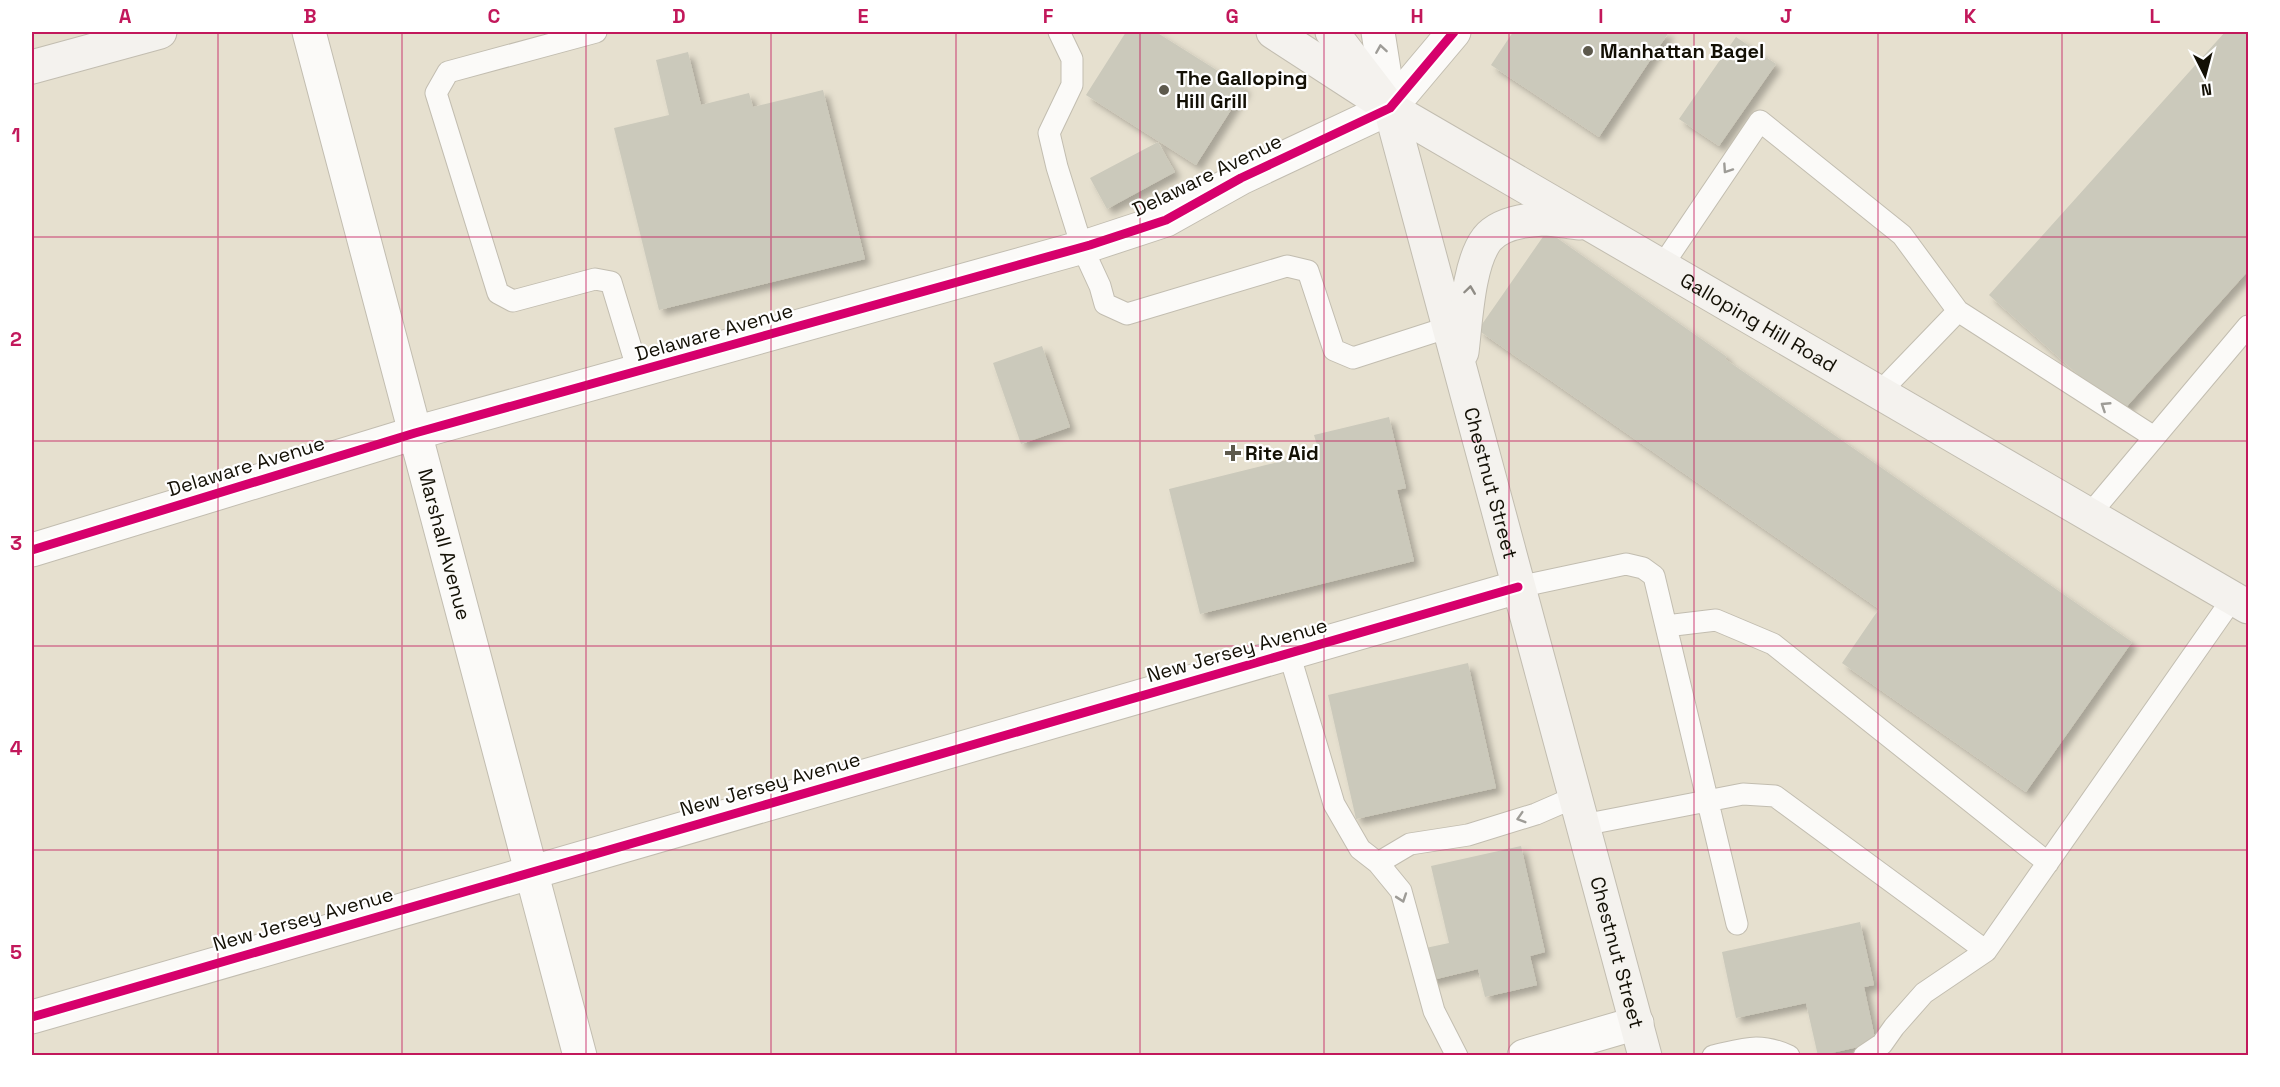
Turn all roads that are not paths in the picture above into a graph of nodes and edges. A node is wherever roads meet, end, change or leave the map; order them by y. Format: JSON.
{"nodes":[{"id":1,"x":160,"y":32,"type":"edge"},
{"id":2,"x":309,"y":32,"type":"edge"},
{"id":3,"x":596,"y":32,"type":"edge"},
{"id":4,"x":1059,"y":32,"type":"edge"},
{"id":5,"x":1273,"y":32,"type":"edge"},
{"id":6,"x":1332,"y":32,"type":"edge"},
{"id":7,"x":1378,"y":32,"type":"edge"},
{"id":8,"x":1454,"y":32,"type":"edge"},
{"id":9,"x":32,"y":68,"type":"edge"},
{"id":10,"x":1390,"y":108,"type":"junction"},
{"id":11,"x":1589,"y":224,"type":"junction"},
{"id":12,"x":1082,"y":248,"type":"junction"},
{"id":13,"x":1662,"y":266,"type":"junction"},
{"id":14,"x":1958,"y":311,"type":"junction"},
{"id":15,"x":2248,"y":326,"type":"edge"},
{"id":16,"x":1449,"y":327,"type":"junction"},
{"id":17,"x":1460,"y":369,"type":"junction"},
{"id":18,"x":638,"y":371,"type":"junction"},
{"id":19,"x":1880,"y":392,"type":"junction"},
{"id":20,"x":415,"y":433,"type":"junction"},
{"id":21,"x":2154,"y":437,"type":"junction"},
{"id":22,"x":2090,"y":514,"type":"junction"},
{"id":23,"x":32,"y":550,"type":"edge"},
{"id":24,"x":1518,"y":587,"type":"junction"},
{"id":25,"x":2241,"y":602,"type":"edge"},
{"id":26,"x":1666,"y":626,"type":"junction"},
{"id":27,"x":1289,"y":653,"type":"junction"},
{"id":28,"x":1707,"y":800,"type":"junction"},
{"id":29,"x":1579,"y":811,"type":"junction"},
{"id":30,"x":2048,"y":862,"type":"junction"},
{"id":31,"x":1378,"y":863,"type":"junction"},
{"id":32,"x":531,"y":871,"type":"junction"},
{"id":33,"x":1737,"y":924,"type":"dead end"},
{"id":34,"x":1986,"y":951,"type":"junction"},
{"id":35,"x":32,"y":1017,"type":"edge"},
{"id":36,"x":1637,"y":1023,"type":"junction"},
{"id":37,"x":580,"y":1056,"type":"edge"},
{"id":38,"x":1456,"y":1056,"type":"edge"},
{"id":39,"x":1524,"y":1056,"type":"edge"},
{"id":40,"x":1645,"y":1056,"type":"edge"},
{"id":41,"x":1713,"y":1056,"type":"edge"},
{"id":42,"x":1789,"y":1056,"type":"edge"},
{"id":43,"x":1864,"y":1056,"type":"edge"}],
"edges":[{"from":1,"to":9,"type":"main road"},
{"from":2,"to":20,"type":"street","name":"Marshall Avenue"},
{"from":3,"to":18,"type":"lane"},
{"from":4,"to":12,"type":"lane"},
{"from":5,"to":10,"type":"main road","name":"Galloping Hill Road"},
{"from":6,"to":10,"type":"main road","name":"Chestnut Street"},
{"from":10,"to":7,"type":"street","one_way":true},
{"from":8,"to":10,"type":"street"},
{"from":10,"to":11,"type":"main road","name":"Galloping Hill Road"},
{"from":10,"to":12,"type":"street","name":"Delaware Avenue"},
{"from":10,"to":16,"type":"main road","name":"Chestnut Street"},
{"from":11,"to":13,"type":"main road","name":"Galloping Hill Road"},
{"from":17,"to":11,"type":"main road","one_way":true},
{"from":12,"to":16,"type":"lane"},
{"from":12,"to":18,"type":"street","name":"Delaware Avenue"},
{"from":14,"to":13,"type":"lane","one_way":true},
{"from":13,"to":19,"type":"main road","name":"Galloping Hill Road"},
{"from":14,"to":19,"type":"lane"},
{"from":21,"to":14,"type":"lane","one_way":true},
{"from":15,"to":21,"type":"lane"},
{"from":16,"to":17,"type":"main road","name":"Chestnut Street"},
{"from":17,"to":24,"type":"main road","name":"Chestnut Street"},
{"from":18,"to":20,"type":"street","name":"Delaware Avenue"},
{"from":19,"to":22,"type":"main road","name":"Galloping Hill Road"},
{"from":20,"to":23,"type":"street","name":"Delaware Avenue"},
{"from":20,"to":32,"type":"street","name":"Marshall Avenue"},
{"from":21,"to":22,"type":"lane"},
{"from":22,"to":25,"type":"main road","name":"Galloping Hill Road"},
{"from":24,"to":26,"type":"lane"},
{"from":24,"to":27,"type":"street","name":"New Jersey Avenue"},
{"from":24,"to":29,"type":"main road","name":"Chestnut Street"},
{"from":25,"to":30,"type":"lane"},
{"from":26,"to":28,"type":"lane"},
{"from":26,"to":30,"type":"lane"},
{"from":27,"to":31,"type":"lane"},
{"from":27,"to":32,"type":"street","name":"New Jersey Avenue"},
{"from":28,"to":29,"type":"lane"},
{"from":28,"to":33,"type":"lane"},
{"from":28,"to":34,"type":"lane"},
{"from":29,"to":31,"type":"lane","one_way":true},
{"from":29,"to":36,"type":"main road","name":"Chestnut Street"},
{"from":30,"to":34,"type":"lane"},
{"from":31,"to":38,"type":"lane","one_way":true},
{"from":32,"to":35,"type":"street","name":"New Jersey Avenue"},
{"from":32,"to":37,"type":"street","name":"Marshall Avenue"},
{"from":34,"to":43,"type":"lane"},
{"from":36,"to":39,"type":"street"},
{"from":36,"to":40,"type":"main road","name":"Chestnut Street"},
{"from":41,"to":42,"type":"lane"}]}
